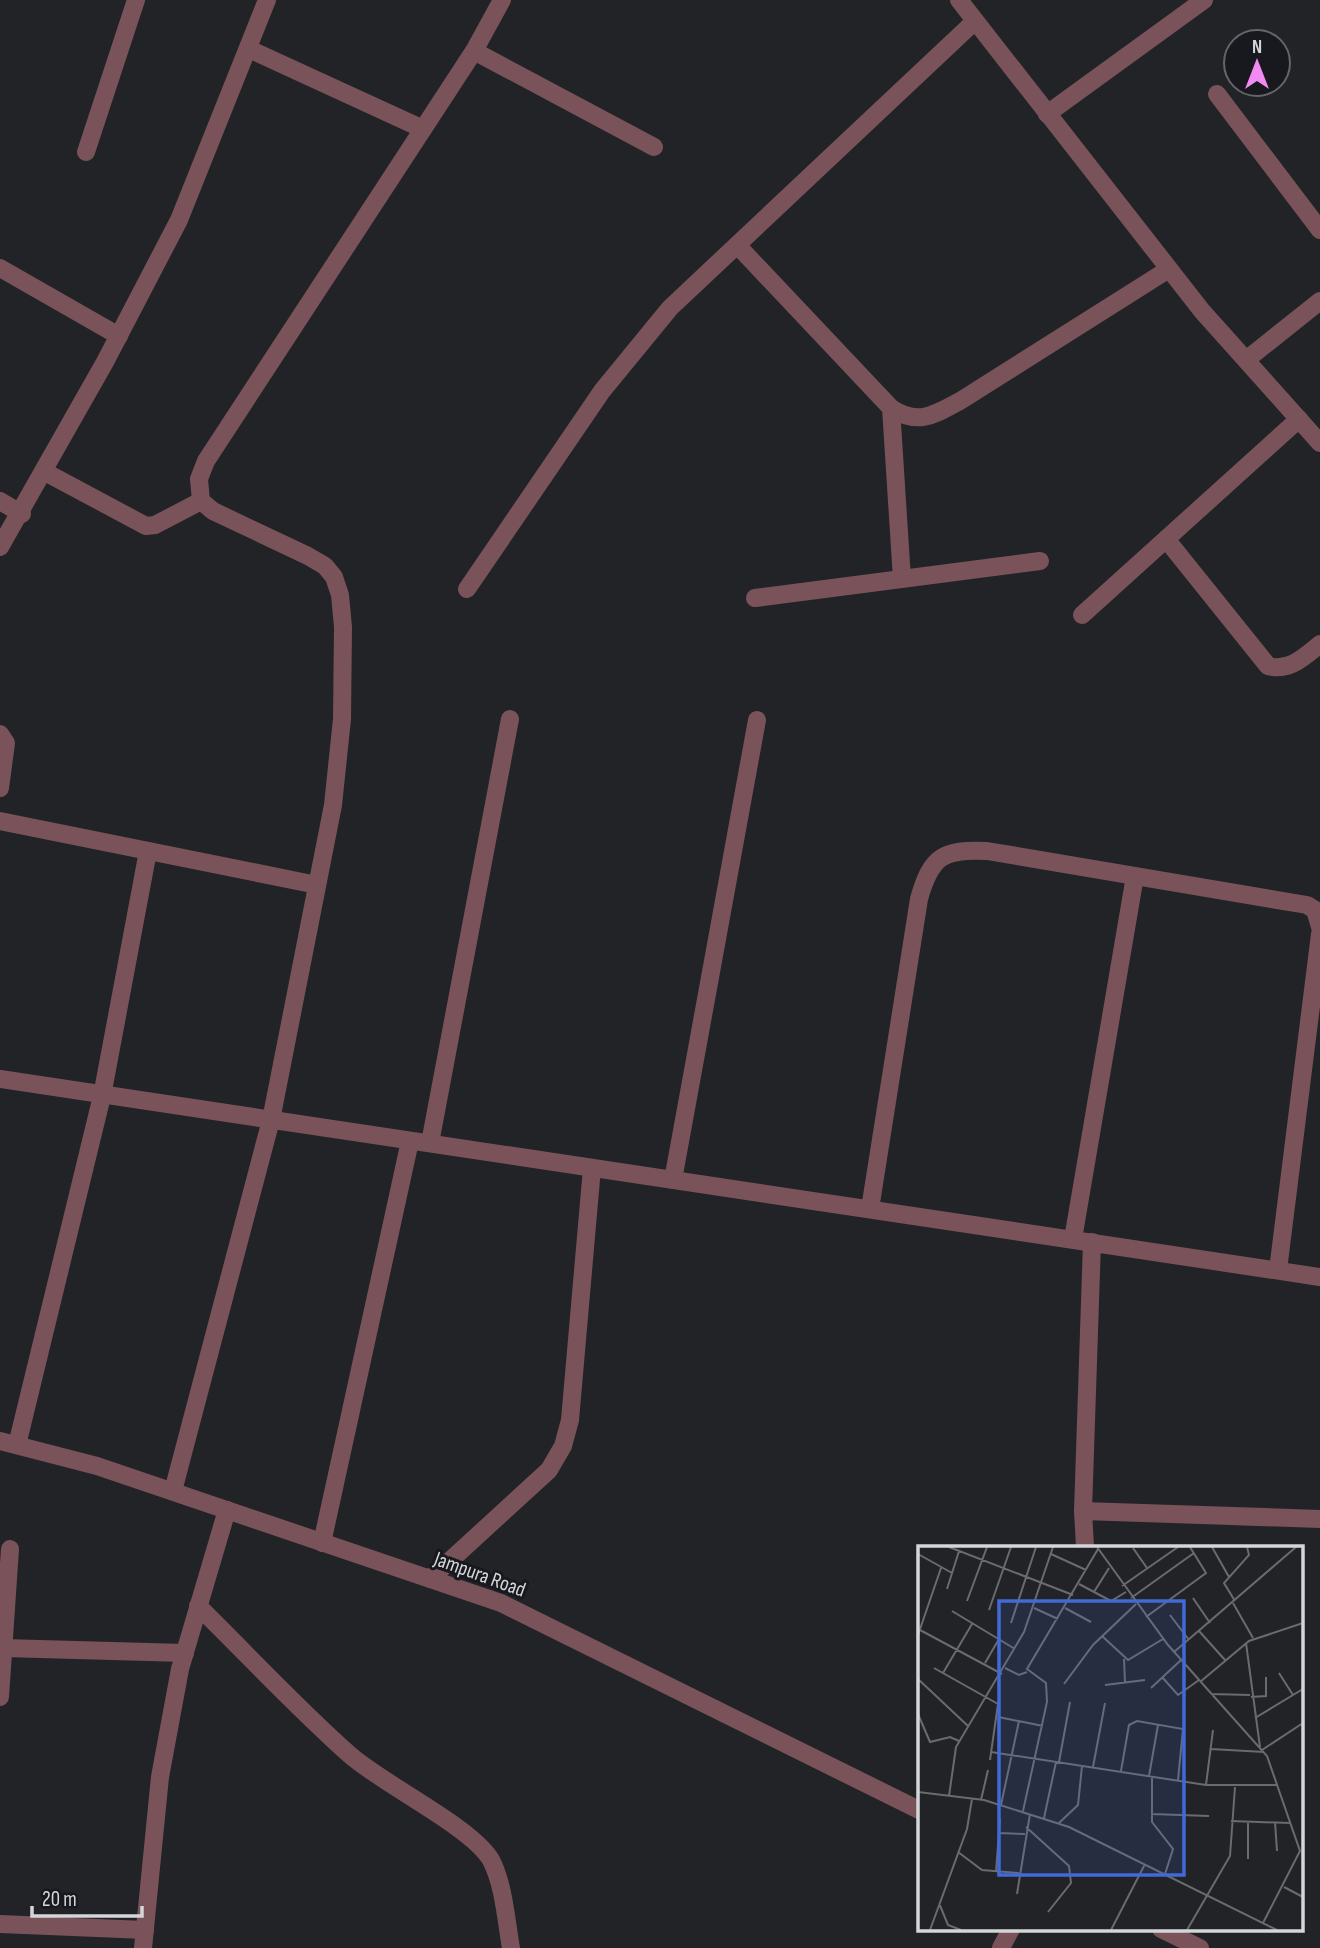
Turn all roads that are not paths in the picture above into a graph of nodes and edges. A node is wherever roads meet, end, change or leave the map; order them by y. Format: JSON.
{"nodes":[{"id":1,"x":136,"y":0,"type":"edge"},
{"id":2,"x":267,"y":0,"type":"edge"},
{"id":3,"x":502,"y":0,"type":"edge"},
{"id":4,"x":959,"y":0,"type":"edge"},
{"id":5,"x":1204,"y":0,"type":"edge"},
{"id":6,"x":975,"y":21,"type":"junction"},
{"id":7,"x":249,"y":49,"type":"junction"},
{"id":8,"x":474,"y":51,"type":"junction"},
{"id":9,"x":1217,"y":94,"type":"dead end"},
{"id":10,"x":1047,"y":114,"type":"junction"},
{"id":11,"x":424,"y":129,"type":"junction"},
{"id":12,"x":654,"y":147,"type":"dead end"},
{"id":13,"x":86,"y":152,"type":"dead end"},
{"id":14,"x":1320,"y":230,"type":"edge"},
{"id":15,"x":738,"y":246,"type":"junction"},
{"id":16,"x":0,"y":268,"type":"edge"},
{"id":17,"x":1169,"y":269,"type":"junction"},
{"id":18,"x":1320,"y":301,"type":"edge"},
{"id":19,"x":119,"y":336,"type":"junction"},
{"id":20,"x":1247,"y":360,"type":"junction"},
{"id":21,"x":891,"y":408,"type":"junction"},
{"id":22,"x":1299,"y":419,"type":"junction"},
{"id":23,"x":1320,"y":443,"type":"edge"},
{"id":24,"x":45,"y":472,"type":"junction"},
{"id":25,"x":0,"y":500,"type":"edge"},
{"id":26,"x":201,"y":501,"type":"junction"},
{"id":27,"x":22,"y":514,"type":"junction"},
{"id":28,"x":1166,"y":539,"type":"junction"},
{"id":29,"x":0,"y":547,"type":"edge"},
{"id":30,"x":1040,"y":561,"type":"dead end"},
{"id":31,"x":902,"y":579,"type":"junction"},
{"id":32,"x":467,"y":589,"type":"dead end"},
{"id":33,"x":755,"y":598,"type":"dead end"},
{"id":34,"x":1082,"y":615,"type":"dead end"},
{"id":35,"x":1320,"y":644,"type":"edge"},
{"id":36,"x":510,"y":719,"type":"dead end"},
{"id":37,"x":757,"y":720,"type":"dead end"},
{"id":38,"x":0,"y":734,"type":"edge"},
{"id":39,"x":0,"y":788,"type":"edge"},
{"id":40,"x":0,"y":821,"type":"edge"},
{"id":41,"x":148,"y":851,"type":"junction"},
{"id":42,"x":1135,"y":876,"type":"junction"},
{"id":43,"x":317,"y":885,"type":"junction"},
{"id":44,"x":1320,"y":927,"type":"edge"},
{"id":45,"x":1320,"y":934,"type":"edge"},
{"id":46,"x":0,"y":1079,"type":"edge"},
{"id":47,"x":102,"y":1096,"type":"junction"},
{"id":48,"x":271,"y":1121,"type":"junction"},
{"id":49,"x":410,"y":1141,"type":"junction"},
{"id":50,"x":430,"y":1143,"type":"junction"},
{"id":51,"x":592,"y":1168,"type":"junction"},
{"id":52,"x":673,"y":1180,"type":"junction"},
{"id":53,"x":870,"y":1209,"type":"junction"},
{"id":54,"x":1073,"y":1239,"type":"junction"},
{"id":55,"x":1092,"y":1242,"type":"junction"},
{"id":56,"x":1278,"y":1270,"type":"junction"},
{"id":57,"x":1320,"y":1277,"type":"edge"},
{"id":58,"x":8,"y":1443,"type":"edge"},
{"id":59,"x":173,"y":1491,"type":"junction"},
{"id":60,"x":227,"y":1510,"type":"junction"},
{"id":61,"x":1083,"y":1511,"type":"junction"},
{"id":62,"x":1320,"y":1519,"type":"edge"},
{"id":63,"x":322,"y":1543,"type":"junction"},
{"id":64,"x":1085,"y":1546,"type":"edge"},
{"id":65,"x":10,"y":1549,"type":"dead end"},
{"id":66,"x":430,"y":1579,"type":"junction"},
{"id":67,"x":198,"y":1606,"type":"junction"},
{"id":68,"x":3,"y":1647,"type":"junction"},
{"id":69,"x":185,"y":1653,"type":"junction"},
{"id":70,"x":0,"y":1697,"type":"edge"},
{"id":71,"x":918,"y":1810,"type":"edge"},
{"id":72,"x":0,"y":1924,"type":"edge"},
{"id":73,"x":1010,"y":1930,"type":"edge"},
{"id":74,"x":1166,"y":1930,"type":"edge"},
{"id":75,"x":1184,"y":1934,"type":"edge"},
{"id":76,"x":144,"y":1939,"type":"edge"},
{"id":77,"x":511,"y":1948,"type":"edge"},
{"id":78,"x":1001,"y":1948,"type":"edge"},
{"id":79,"x":1200,"y":1948,"type":"edge"}],
"edges":[{"from":1,"to":13,"type":"street"},
{"from":2,"to":7,"type":"street"},
{"from":3,"to":8,"type":"street"},
{"from":4,"to":6,"type":"street"},
{"from":5,"to":10,"type":"street"},
{"from":6,"to":10,"type":"street"},
{"from":6,"to":15,"type":"street"},
{"from":7,"to":11,"type":"street"},
{"from":7,"to":19,"type":"street"},
{"from":8,"to":11,"type":"street"},
{"from":8,"to":12,"type":"street"},
{"from":9,"to":14,"type":"street"},
{"from":10,"to":17,"type":"street"},
{"from":11,"to":26,"type":"street"},
{"from":15,"to":21,"type":"street"},
{"from":15,"to":32,"type":"street"},
{"from":16,"to":19,"type":"street"},
{"from":17,"to":20,"type":"street"},
{"from":17,"to":21,"type":"street"},
{"from":18,"to":20,"type":"street"},
{"from":19,"to":24,"type":"street"},
{"from":20,"to":22,"type":"street"},
{"from":21,"to":31,"type":"street"},
{"from":22,"to":23,"type":"street"},
{"from":22,"to":28,"type":"street"},
{"from":24,"to":26,"type":"street"},
{"from":24,"to":27,"type":"street"},
{"from":25,"to":27,"type":"street"},
{"from":26,"to":43,"type":"street"},
{"from":27,"to":29,"type":"street"},
{"from":28,"to":34,"type":"street"},
{"from":28,"to":35,"type":"street"},
{"from":30,"to":31,"type":"street"},
{"from":31,"to":33,"type":"street"},
{"from":36,"to":50,"type":"street"},
{"from":37,"to":52,"type":"street"},
{"from":38,"to":39,"type":"street"},
{"from":40,"to":41,"type":"street"},
{"from":41,"to":43,"type":"street"},
{"from":41,"to":47,"type":"street"},
{"from":42,"to":44,"type":"street"},
{"from":42,"to":53,"type":"street"},
{"from":42,"to":54,"type":"street"},
{"from":43,"to":48,"type":"street"},
{"from":45,"to":56,"type":"street"},
{"from":46,"to":47,"type":"street"},
{"from":47,"to":48,"type":"street"},
{"from":47,"to":58,"type":"street"},
{"from":48,"to":49,"type":"street"},
{"from":48,"to":59,"type":"street"},
{"from":49,"to":50,"type":"street"},
{"from":49,"to":63,"type":"street"},
{"from":50,"to":51,"type":"street"},
{"from":51,"to":52,"type":"street"},
{"from":51,"to":66,"type":"street"},
{"from":52,"to":53,"type":"street"},
{"from":53,"to":54,"type":"street"},
{"from":54,"to":55,"type":"street"},
{"from":55,"to":56,"type":"street"},
{"from":55,"to":61,"type":"street"},
{"from":56,"to":57,"type":"street"},
{"from":58,"to":59,"type":"street","name":"Jampura Road"},
{"from":59,"to":60,"type":"street","name":"Jampura Road"},
{"from":60,"to":63,"type":"street","name":"Jampura Road"},
{"from":60,"to":67,"type":"street"},
{"from":61,"to":62,"type":"street"},
{"from":61,"to":64,"type":"street"},
{"from":63,"to":66,"type":"street","name":"Jampura Road"},
{"from":65,"to":68,"type":"street"},
{"from":66,"to":71,"type":"street","name":"Jampura Road"},
{"from":67,"to":69,"type":"street"},
{"from":67,"to":77,"type":"street"},
{"from":68,"to":69,"type":"street"},
{"from":68,"to":70,"type":"street"},
{"from":69,"to":76,"type":"street"},
{"from":72,"to":76,"type":"street"},
{"from":73,"to":78,"type":"street"},
{"from":74,"to":75,"type":"street"},
{"from":75,"to":79,"type":"street"}]}
